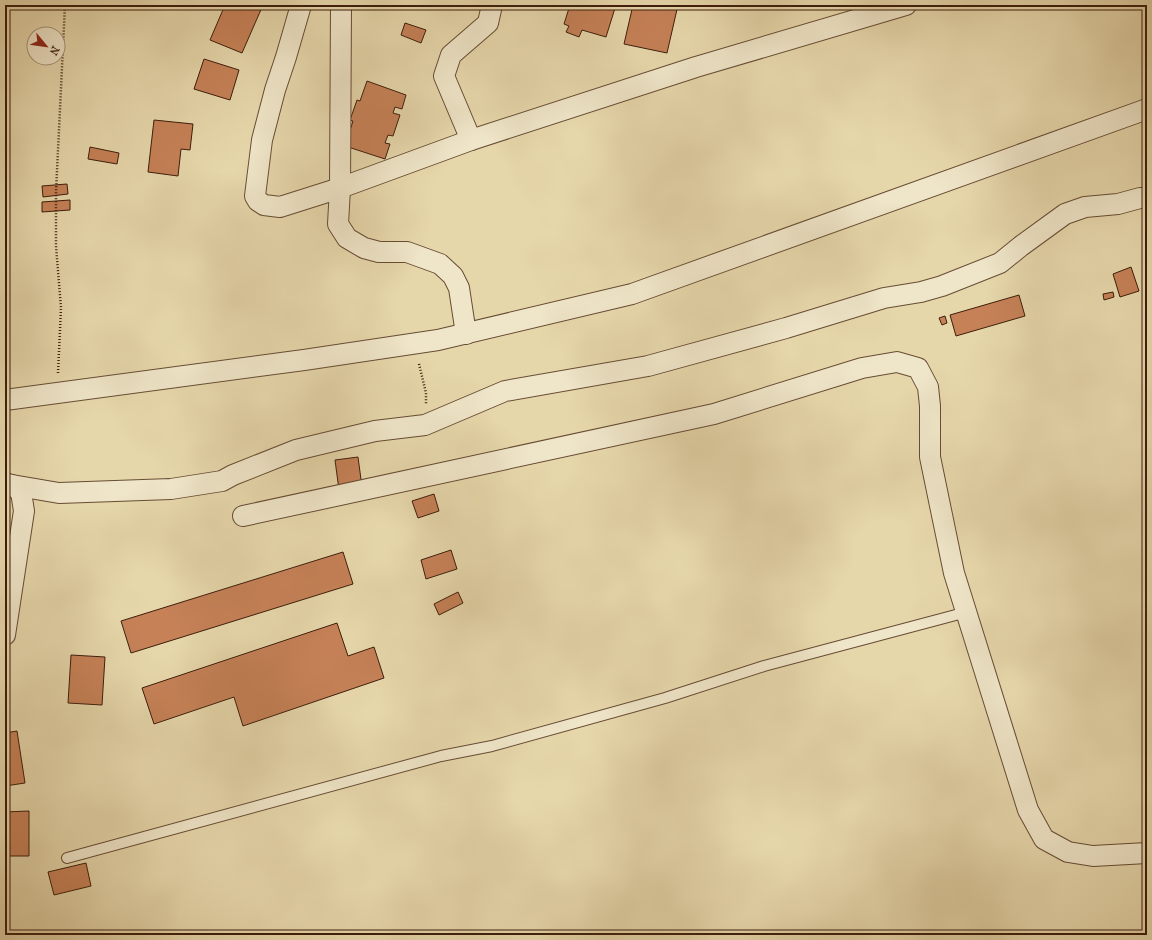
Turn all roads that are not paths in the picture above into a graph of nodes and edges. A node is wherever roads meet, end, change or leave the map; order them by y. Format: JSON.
{"nodes":[{"id":1,"x":301,"y":5,"type":"edge"},
{"id":2,"x":341,"y":5,"type":"edge"},
{"id":3,"x":492,"y":5,"type":"edge"},
{"id":4,"x":906,"y":5,"type":"edge"},
{"id":5,"x":1147,"y":109,"type":"edge"},
{"id":6,"x":472,"y":140,"type":"junction"},
{"id":7,"x":340,"y":188,"type":"junction"},
{"id":8,"x":1147,"y":198,"type":"edge"},
{"id":9,"x":466,"y":334,"type":"junction"},
{"id":10,"x":5,"y":400,"type":"edge"},
{"id":11,"x":9,"y":484,"type":"edge"},
{"id":12,"x":242,"y":516,"type":"dead end"},
{"id":13,"x":966,"y":612,"type":"junction"},
{"id":14,"x":5,"y":635,"type":"edge"},
{"id":15,"x":1147,"y":853,"type":"edge"},
{"id":16,"x":67,"y":858,"type":"dead end"}],
"edges":[{"from":1,"to":7,"type":"street"},
{"from":2,"to":7,"type":"street"},
{"from":3,"to":6,"type":"street"},
{"from":4,"to":6,"type":"street"},
{"from":5,"to":9,"type":"street"},
{"from":6,"to":7,"type":"street"},
{"from":7,"to":9,"type":"street"},
{"from":8,"to":11,"type":"street"},
{"from":9,"to":10,"type":"street"},
{"from":11,"to":14,"type":"street"},
{"from":12,"to":13,"type":"street"},
{"from":13,"to":15,"type":"street"},
{"from":13,"to":16,"type":"lane"}]}
